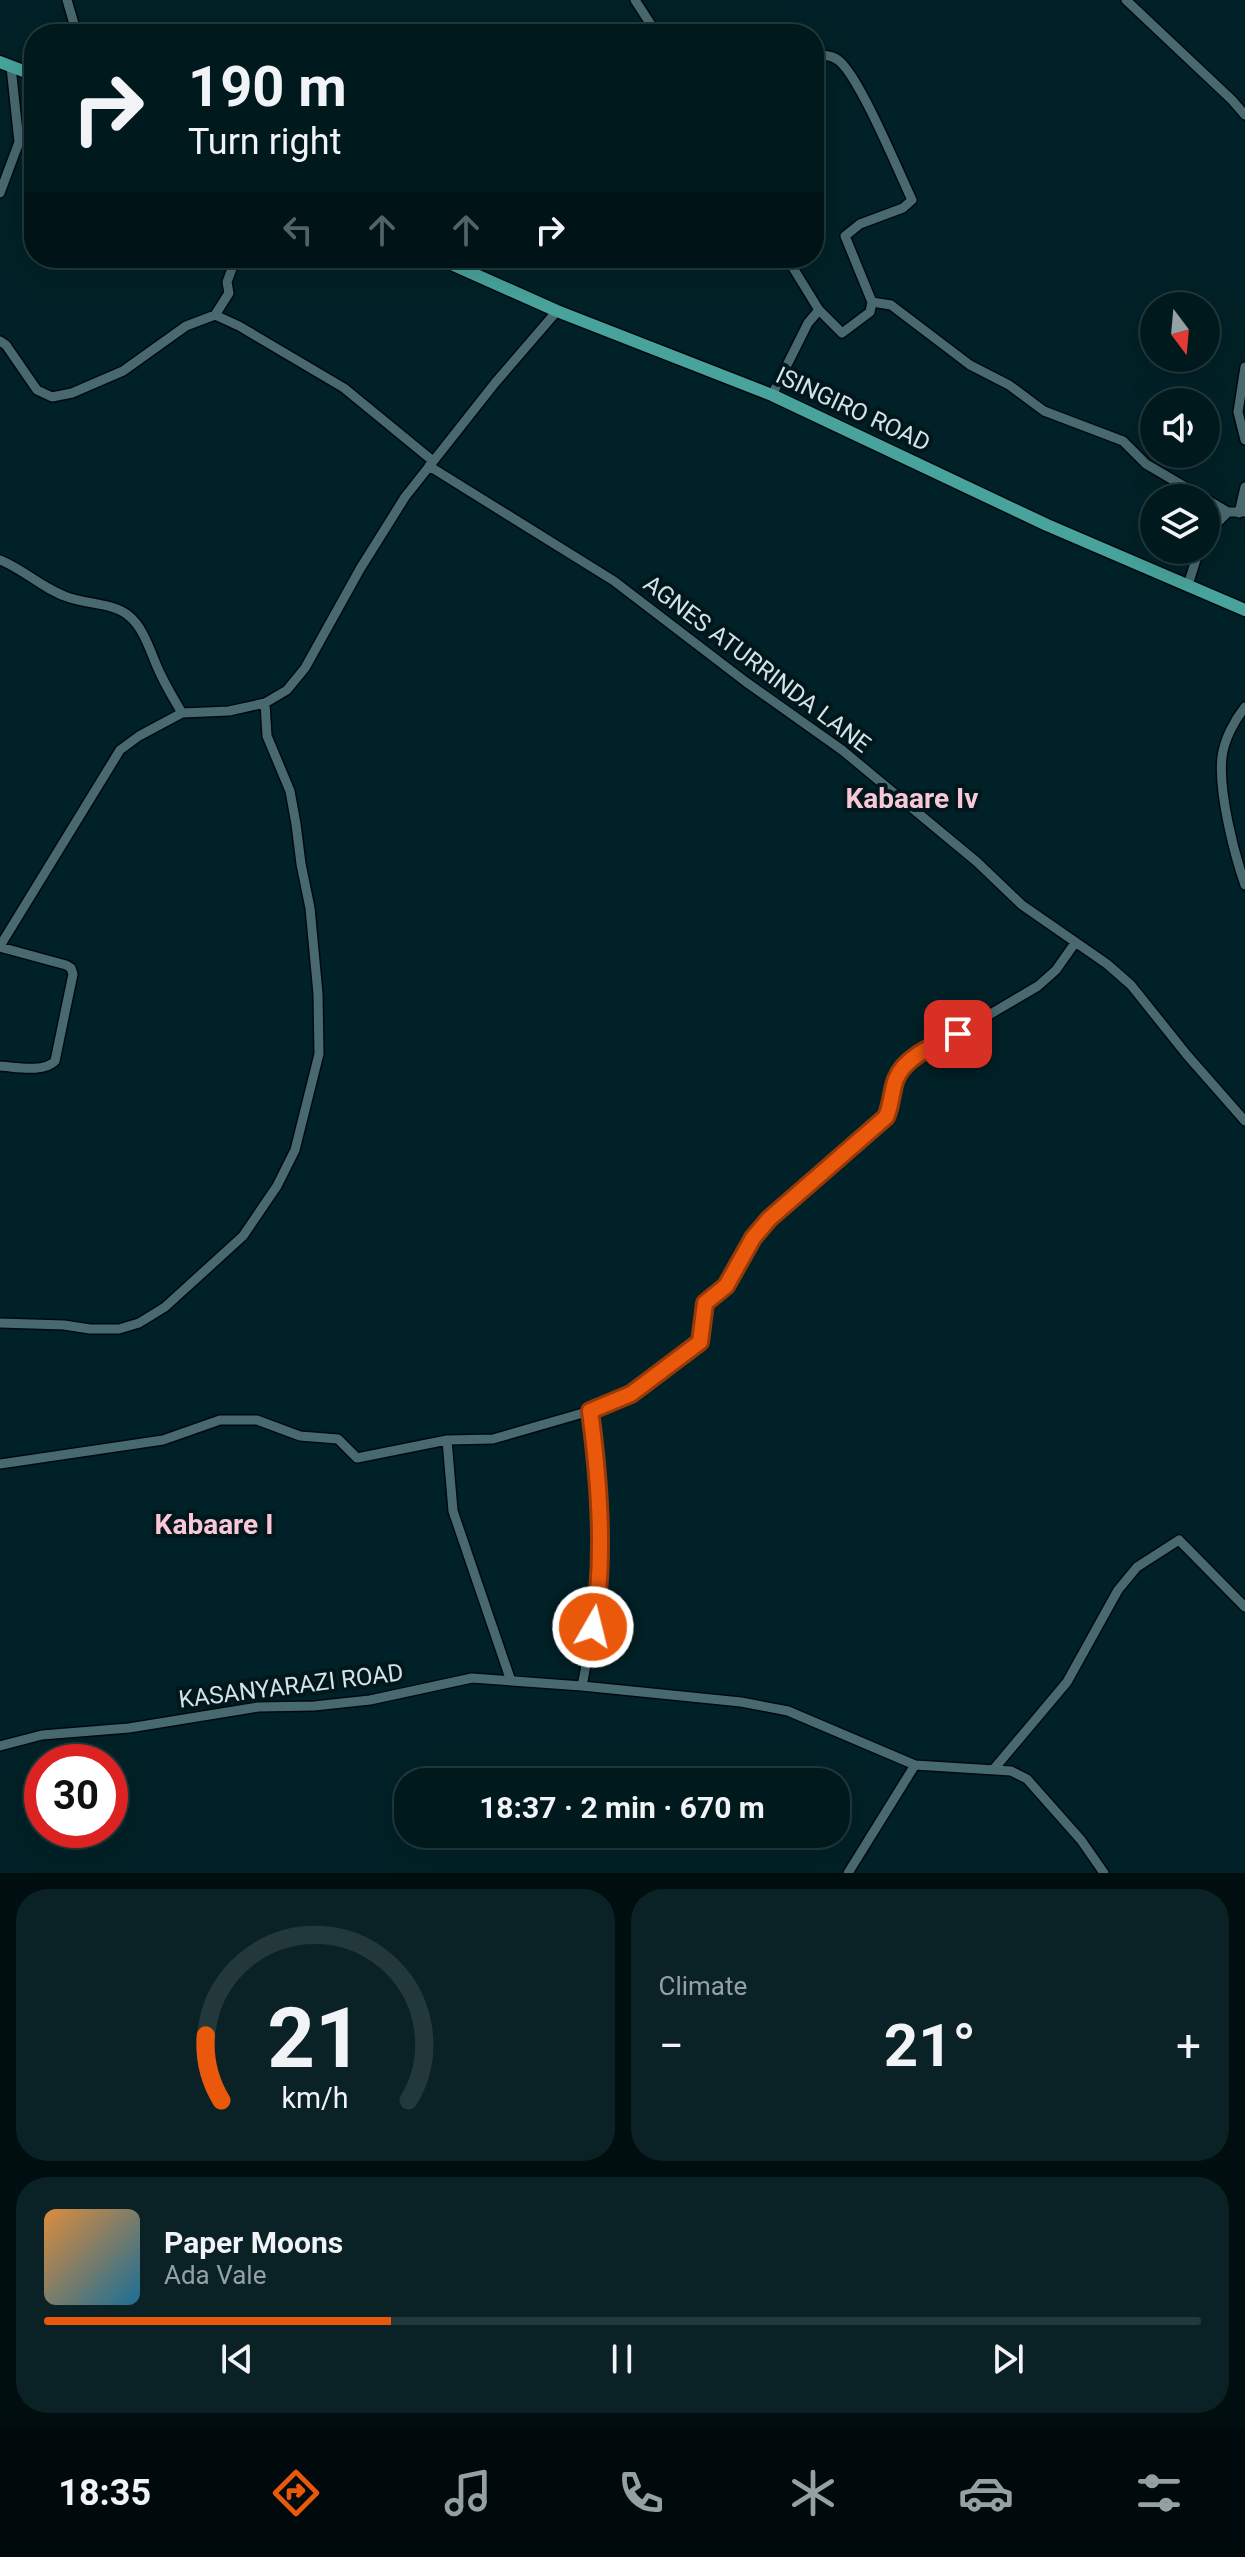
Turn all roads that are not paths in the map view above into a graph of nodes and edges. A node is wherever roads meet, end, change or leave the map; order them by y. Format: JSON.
{"nodes":[{"id":1,"x":67,"y":0,"type":"edge"},
{"id":2,"x":635,"y":0,"type":"edge"},
{"id":3,"x":1126,"y":0,"type":"edge"},
{"id":4,"x":74,"y":24,"type":"edge"},
{"id":5,"x":651,"y":24,"type":"edge"},
{"id":6,"x":824,"y":55,"type":"edge"},
{"id":7,"x":6,"y":65,"type":"edge"},
{"id":8,"x":1245,"y":115,"type":"edge"},
{"id":9,"x":0,"y":193,"type":"edge"},
{"id":10,"x":232,"y":268,"type":"edge"},
{"id":11,"x":460,"y":268,"type":"edge"},
{"id":12,"x":793,"y":268,"type":"edge"},
{"id":13,"x":872,"y":302,"type":"junction"},
{"id":14,"x":819,"y":310,"type":"junction"},
{"id":15,"x":557,"y":311,"type":"junction"},
{"id":16,"x":215,"y":315,"type":"junction"},
{"id":17,"x":0,"y":341,"type":"edge"},
{"id":18,"x":1245,"y":367,"type":"edge"},
{"id":19,"x":772,"y":395,"type":"junction"},
{"id":20,"x":1245,"y":440,"type":"edge"},
{"id":21,"x":431,"y":464,"type":"junction"},
{"id":22,"x":1181,"y":484,"type":"edge"},
{"id":23,"x":1245,"y":487,"type":"edge"},
{"id":24,"x":1220,"y":507,"type":"edge"},
{"id":25,"x":1228,"y":512,"type":"junction"},
{"id":26,"x":1242,"y":512,"type":"edge"},
{"id":27,"x":1220,"y":520,"type":"edge"},
{"id":28,"x":0,"y":560,"type":"edge"},
{"id":29,"x":1195,"y":564,"type":"edge"},
{"id":30,"x":1188,"y":585,"type":"junction"},
{"id":31,"x":1245,"y":610,"type":"edge"},
{"id":32,"x":265,"y":703,"type":"junction"},
{"id":33,"x":1245,"y":707,"type":"edge"},
{"id":34,"x":182,"y":713,"type":"junction"},
{"id":35,"x":1245,"y":885,"type":"edge"},
{"id":36,"x":1075,"y":943,"type":"junction"},
{"id":37,"x":0,"y":947,"type":"edge"},
{"id":38,"x":0,"y":1066,"type":"edge"},
{"id":39,"x":1245,"y":1121,"type":"edge"},
{"id":40,"x":0,"y":1323,"type":"edge"},
{"id":41,"x":590,"y":1411,"type":"junction"},
{"id":42,"x":447,"y":1440,"type":"junction"},
{"id":43,"x":0,"y":1464,"type":"edge"},
{"id":44,"x":1245,"y":1607,"type":"edge"},
{"id":45,"x":511,"y":1681,"type":"junction"},
{"id":46,"x":582,"y":1686,"type":"junction"},
{"id":47,"x":0,"y":1746,"type":"edge"},
{"id":48,"x":915,"y":1765,"type":"junction"},
{"id":49,"x":993,"y":1770,"type":"junction"},
{"id":50,"x":848,"y":1873,"type":"edge"},
{"id":51,"x":1104,"y":1873,"type":"edge"}],
"edges":[{"from":1,"to":4,"type":"street"},
{"from":2,"to":5,"type":"street"},
{"from":3,"to":8,"type":"street"},
{"from":6,"to":13,"type":"street"},
{"from":7,"to":9,"type":"street"},
{"from":10,"to":16,"type":"street"},
{"from":11,"to":15,"type":"main road","name":"ISINGIRO ROAD"},
{"from":12,"to":14,"type":"street"},
{"from":13,"to":14,"type":"street"},
{"from":13,"to":22,"type":"street"},
{"from":14,"to":19,"type":"street"},
{"from":15,"to":19,"type":"main road","name":"ISINGIRO ROAD"},
{"from":15,"to":21,"type":"street"},
{"from":16,"to":17,"type":"street"},
{"from":16,"to":21,"type":"street","name":"AGNES ATURRINDA LANE"},
{"from":18,"to":20,"type":"street"},
{"from":19,"to":30,"type":"main road","name":"ISINGIRO ROAD"},
{"from":21,"to":32,"type":"street"},
{"from":21,"to":36,"type":"street","name":"AGNES ATURRINDA LANE"},
{"from":23,"to":26,"type":"street"},
{"from":24,"to":25,"type":"street"},
{"from":25,"to":26,"type":"street"},
{"from":25,"to":27,"type":"street"},
{"from":28,"to":34,"type":"street"},
{"from":29,"to":30,"type":"street"},
{"from":30,"to":31,"type":"main road","name":"ISINGIRO ROAD"},
{"from":32,"to":34,"type":"street"},
{"from":32,"to":40,"type":"street"},
{"from":33,"to":35,"type":"street"},
{"from":34,"to":37,"type":"street"},
{"from":36,"to":39,"type":"street","name":"AGNES ATURRINDA LANE"},
{"from":36,"to":41,"type":"street"},
{"from":37,"to":38,"type":"street"},
{"from":41,"to":42,"type":"street"},
{"from":41,"to":46,"type":"street"},
{"from":42,"to":43,"type":"street"},
{"from":42,"to":45,"type":"street"},
{"from":44,"to":49,"type":"street"},
{"from":45,"to":46,"type":"street","name":"KASANYARAZI ROAD"},
{"from":45,"to":47,"type":"street","name":"KASANYARAZI ROAD"},
{"from":46,"to":48,"type":"street","name":"KASANYARAZI ROAD"},
{"from":48,"to":49,"type":"street","name":"KASANYARAZI ROAD"},
{"from":48,"to":50,"type":"street"},
{"from":49,"to":51,"type":"street","name":"KASANYARAZI ROAD"}]}
